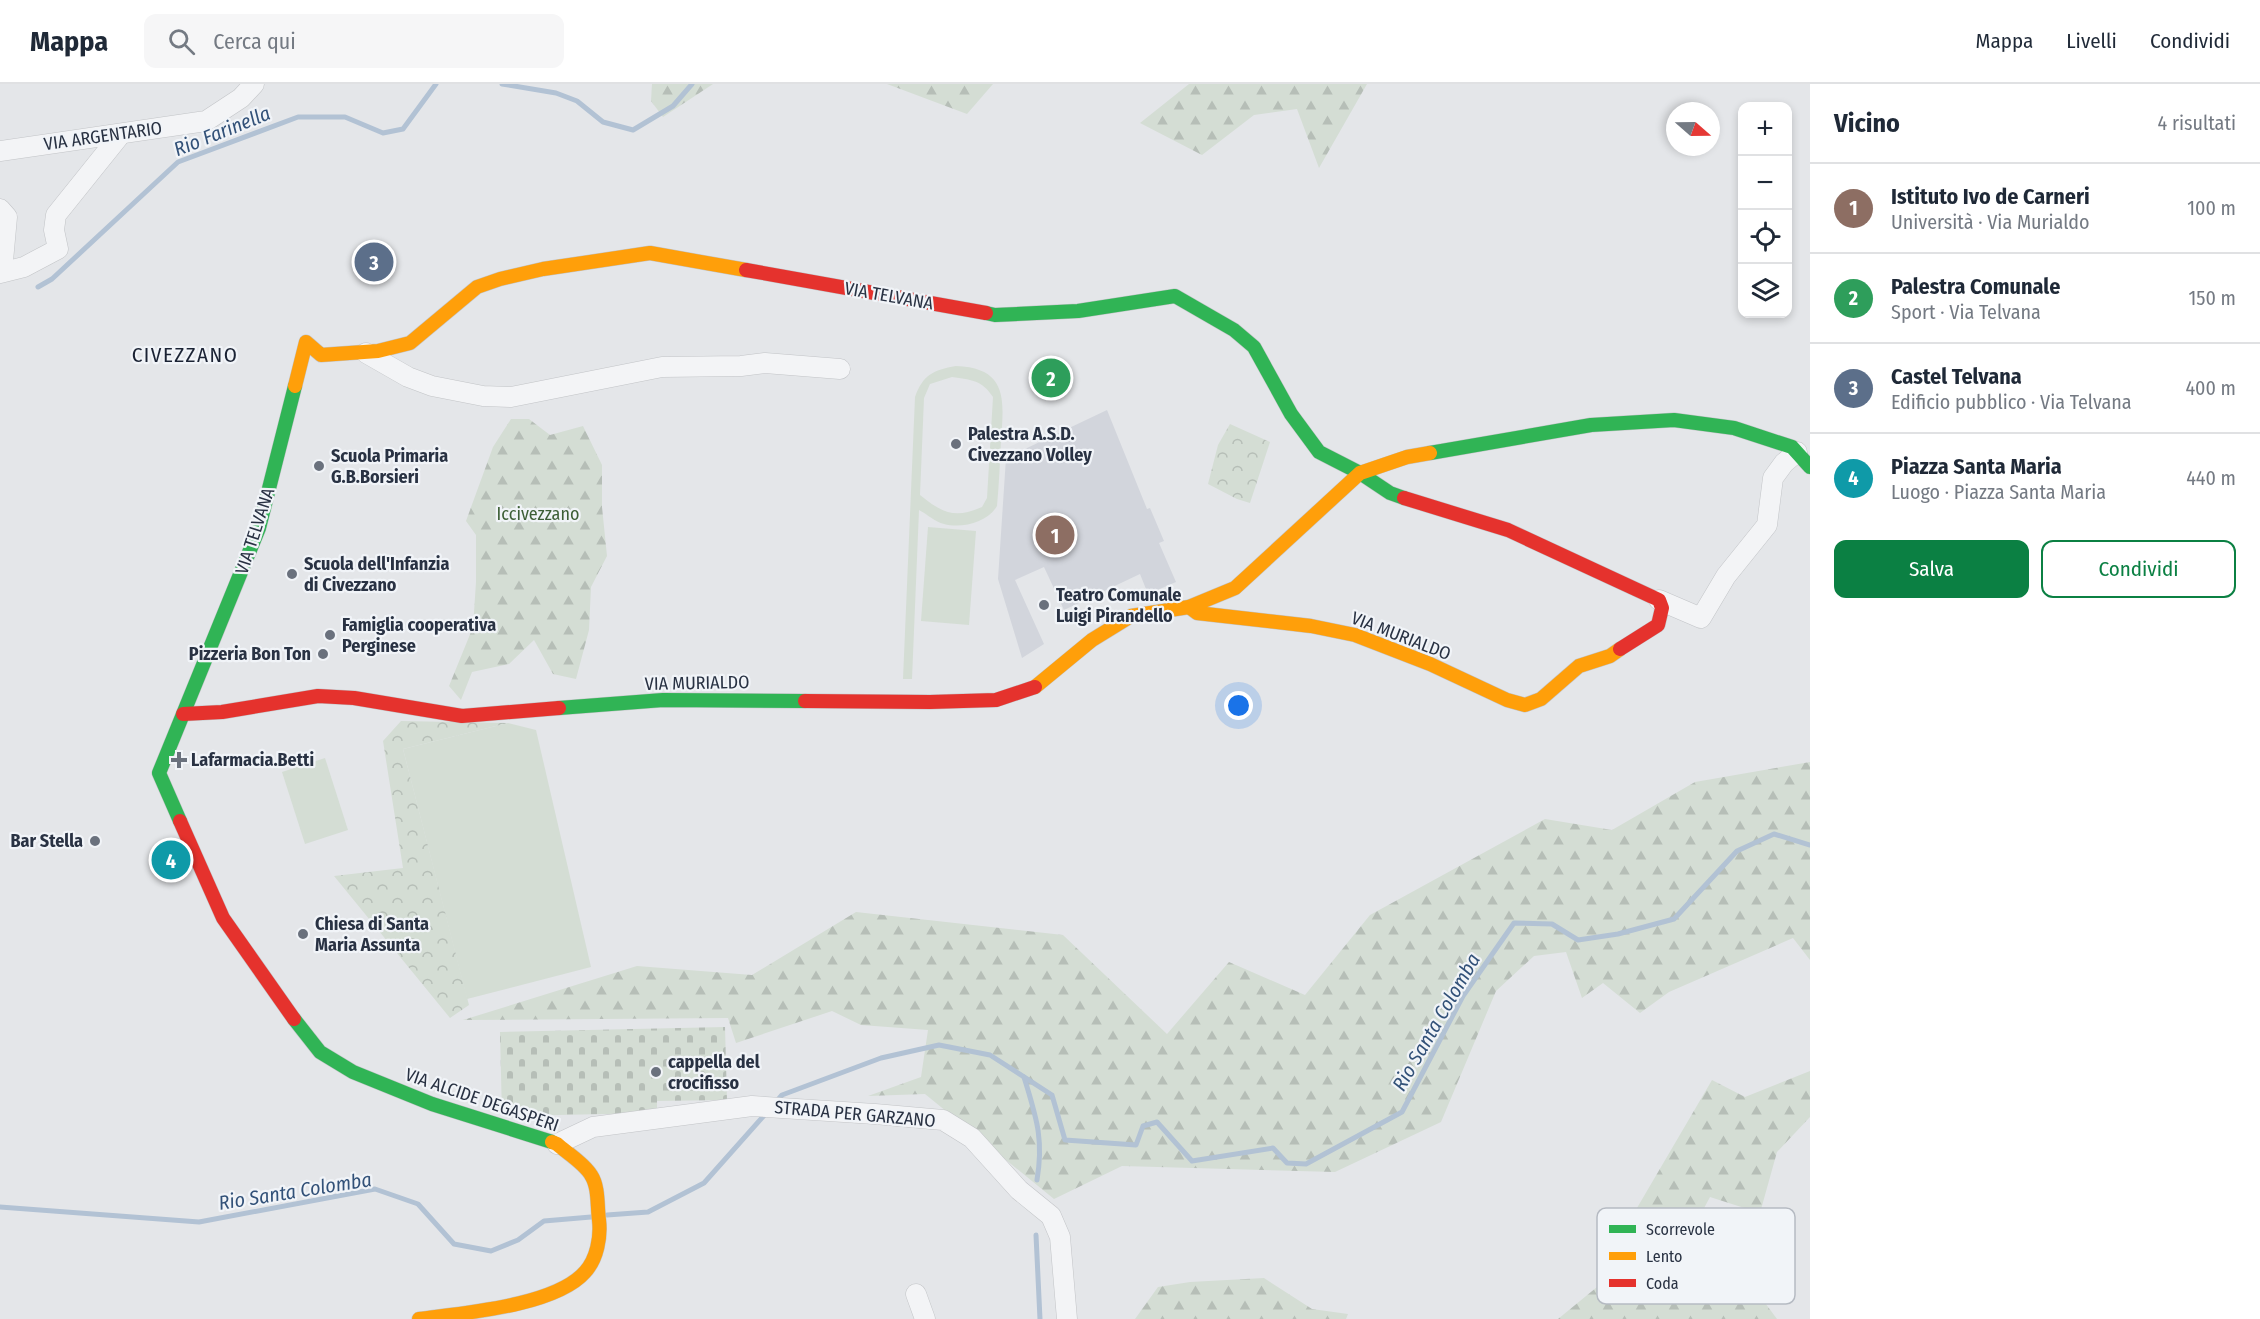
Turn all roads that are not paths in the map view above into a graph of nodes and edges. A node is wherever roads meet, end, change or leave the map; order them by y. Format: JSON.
{"nodes":[{"id":1,"x":254,"y":84,"type":"edge"},
{"id":2,"x":121,"y":134,"type":"junction"},
{"id":3,"x":0,"y":151,"type":"edge"},
{"id":4,"x":0,"y":209,"type":"edge"},
{"id":5,"x":1,"y":272,"type":"edge"},
{"id":6,"x":366,"y":353,"type":"junction"},
{"id":7,"x":840,"y":369,"type":"dead end"},
{"id":8,"x":1803,"y":460,"type":"edge"},
{"id":9,"x":1360,"y":473,"type":"junction"},
{"id":10,"x":1659,"y":600,"type":"junction"},
{"id":11,"x":1189,"y":607,"type":"junction"},
{"id":12,"x":183,"y":714,"type":"junction"},
{"id":13,"x":159,"y":773,"type":"joint"},
{"id":14,"x":557,"y":1144,"type":"junction"},
{"id":15,"x":916,"y":1294,"type":"dead end"},
{"id":16,"x":420,"y":1319,"type":"edge"},
{"id":17,"x":925,"y":1319,"type":"edge"},
{"id":18,"x":1067,"y":1319,"type":"edge"}],
"edges":[{"from":1,"to":2,"type":"street","name":"VIA ARGENTARIO"},
{"from":2,"to":3,"type":"street","name":"VIA ARGENTARIO"},
{"from":2,"to":5,"type":"street"},
{"from":4,"to":5,"type":"street"},
{"from":6,"to":7,"type":"street"},
{"from":6,"to":9,"type":"street","name":"VIA TELVANA"},
{"from":6,"to":12,"type":"street","name":"VIA TELVANA"},
{"from":8,"to":9,"type":"street"},
{"from":8,"to":10,"type":"street"},
{"from":9,"to":10,"type":"street","name":"VIA TELVANA"},
{"from":9,"to":11,"type":"street","name":"VIA MURIALDO"},
{"from":10,"to":11,"type":"street","name":"VIA MURIALDO"},
{"from":11,"to":12,"type":"street","name":"VIA MURIALDO"},
{"from":12,"to":13,"type":"street","name":"VIA TELVANA"},
{"from":13,"to":14,"type":"street","name":"VIA ALCIDE DEGASPERI"},
{"from":14,"to":16,"type":"street","name":"VIA ALCIDE DEGASPERI"},
{"from":14,"to":18,"type":"street","name":"STRADA PER GARZANO"},
{"from":15,"to":17,"type":"street"}]}
